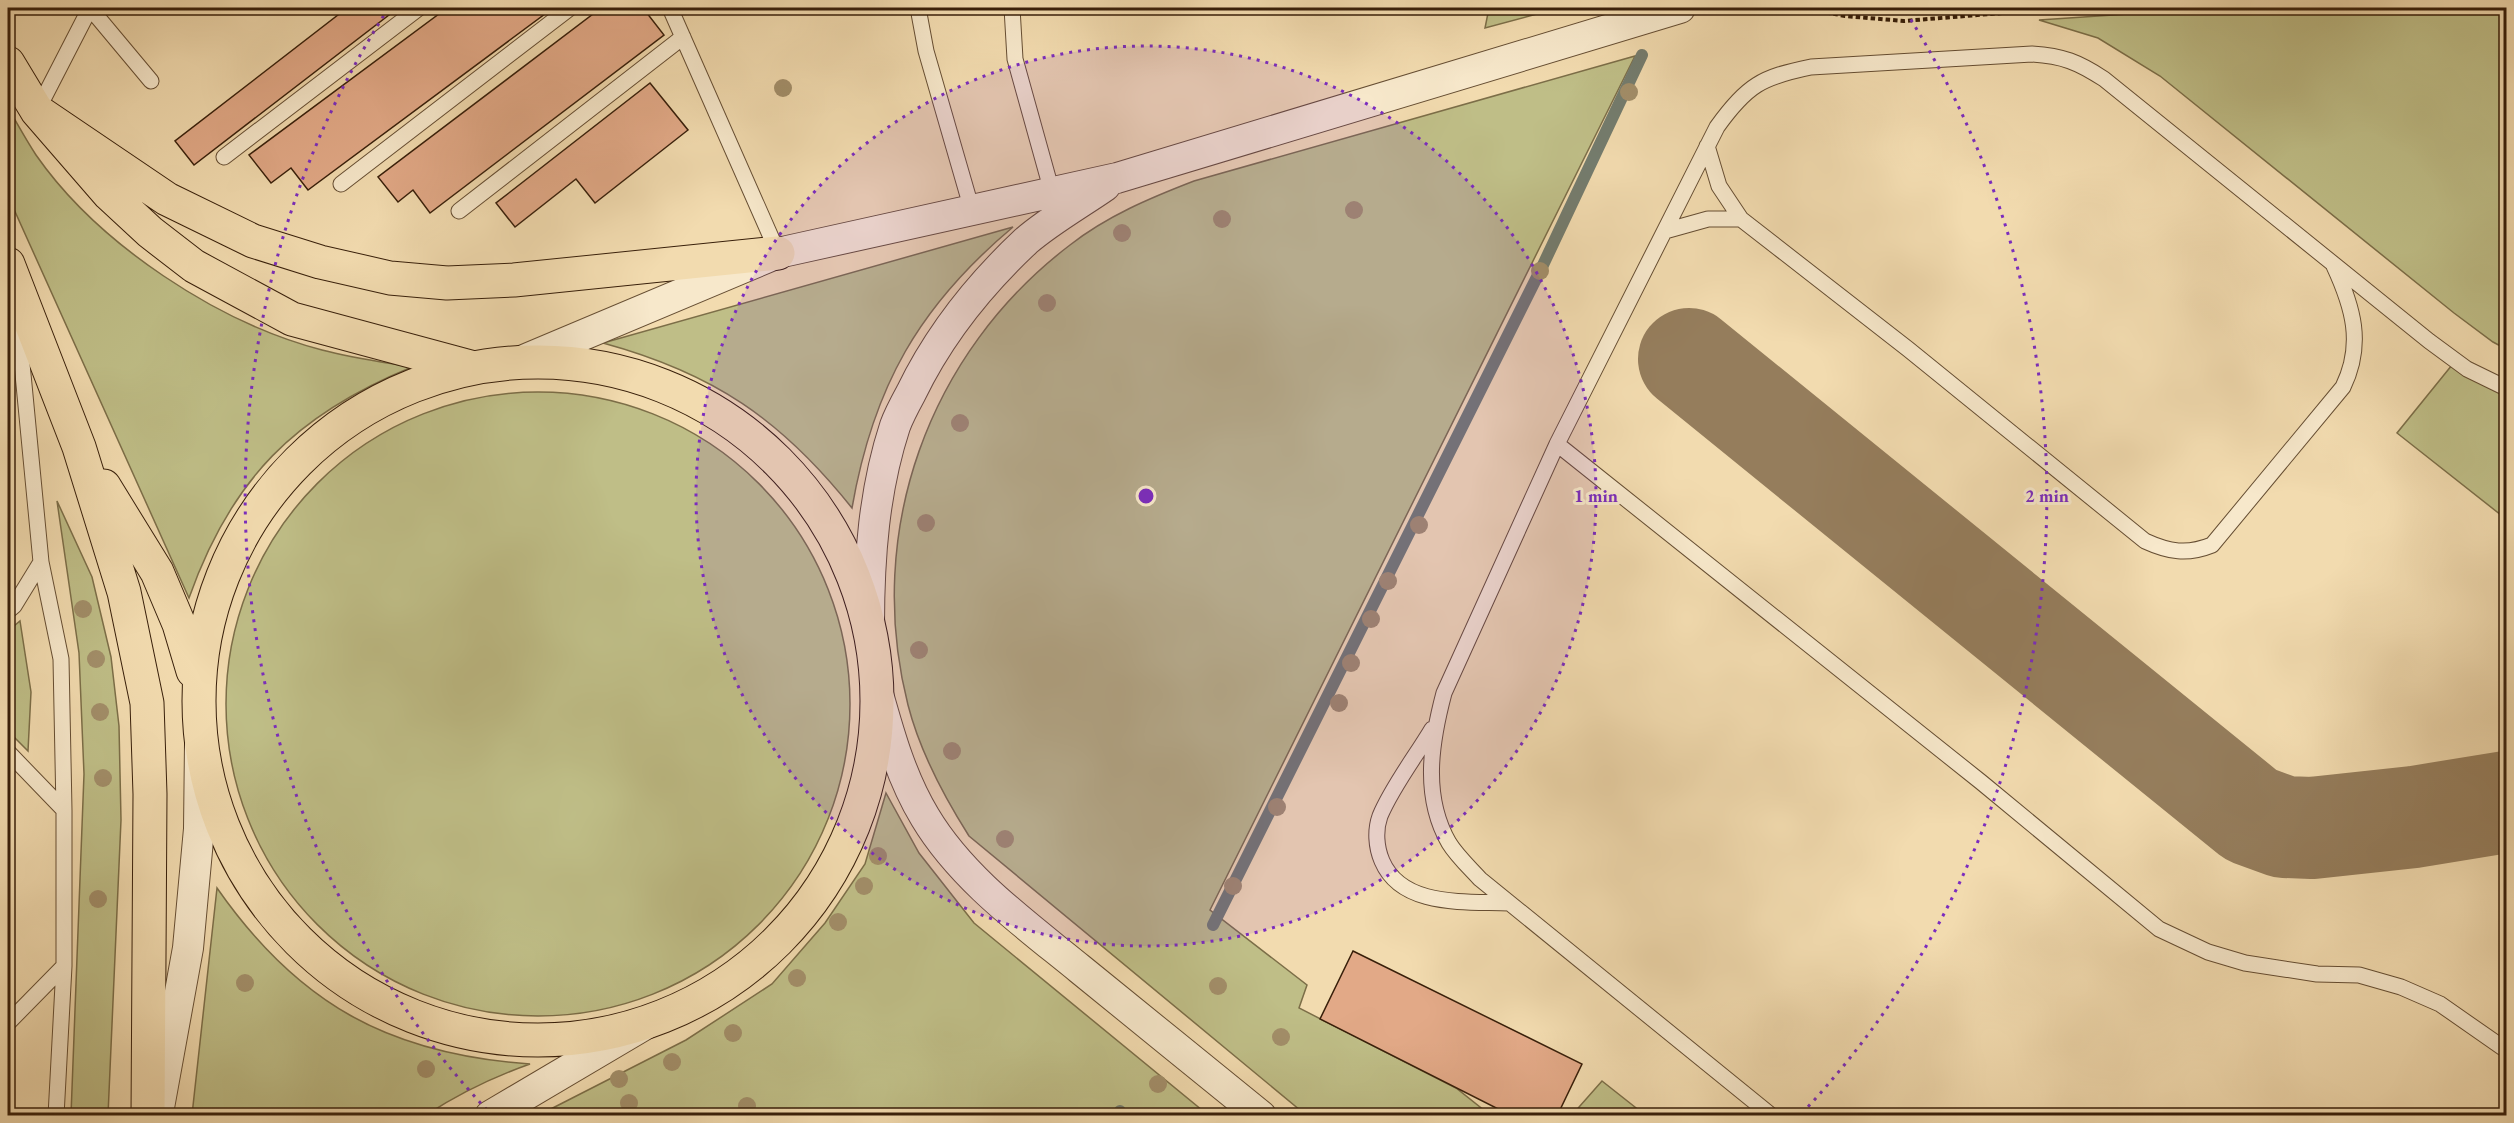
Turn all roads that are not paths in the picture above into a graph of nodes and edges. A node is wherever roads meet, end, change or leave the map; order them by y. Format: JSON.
{"nodes":[{"id":1,"x":90,"y":8,"type":"edge"},
{"id":2,"x":419,"y":8,"type":"edge"},
{"id":3,"x":570,"y":8,"type":"edge"},
{"id":4,"x":670,"y":8,"type":"edge"},
{"id":5,"x":918,"y":8,"type":"edge"},
{"id":6,"x":1012,"y":8,"type":"edge"},
{"id":7,"x":1680,"y":8,"type":"edge"},
{"id":8,"x":683,"y":37,"type":"junction"},
{"id":9,"x":8,"y":63,"type":"edge"},
{"id":10,"x":151,"y":81,"type":"dead end"},
{"id":11,"x":37,"y":111,"type":"junction"},
{"id":12,"x":1707,"y":146,"type":"junction"},
{"id":13,"x":224,"y":157,"type":"dead end"},
{"id":14,"x":1117,"y":178,"type":"junction"},
{"id":15,"x":341,"y":184,"type":"dead end"},
{"id":16,"x":1052,"y":192,"type":"junction"},
{"id":17,"x":972,"y":210,"type":"junction"},
{"id":18,"x":459,"y":211,"type":"dead end"},
{"id":19,"x":1741,"y":219,"type":"junction"},
{"id":20,"x":1665,"y":231,"type":"junction"},
{"id":21,"x":778,"y":253,"type":"junction"},
{"id":22,"x":2333,"y":263,"type":"junction"},
{"id":23,"x":11,"y":274,"type":"edge"},
{"id":24,"x":519,"y":362,"type":"junction"},
{"id":25,"x":472,"y":368,"type":"junction"},
{"id":26,"x":2506,"y":388,"type":"edge"},
{"id":27,"x":1557,"y":444,"type":"junction"},
{"id":28,"x":79,"y":447,"type":"junction"},
{"id":29,"x":41,"y":562,"type":"junction"},
{"id":30,"x":8,"y":611,"type":"edge"},
{"id":31,"x":869,"y":625,"type":"junction"},
{"id":32,"x":197,"y":686,"type":"junction"},
{"id":33,"x":878,"y":694,"type":"junction"},
{"id":34,"x":1436,"y":724,"type":"junction"},
{"id":35,"x":200,"y":744,"type":"junction"},
{"id":36,"x":8,"y":752,"type":"edge"},
{"id":37,"x":64,"y":810,"type":"junction"},
{"id":38,"x":1509,"y":903,"type":"junction"},
{"id":39,"x":64,"y":966,"type":"junction"},
{"id":40,"x":649,"y":1022,"type":"junction"},
{"id":41,"x":8,"y":1023,"type":"edge"},
{"id":42,"x":2506,"y":1050,"type":"edge"},
{"id":43,"x":56,"y":1116,"type":"edge"},
{"id":44,"x":148,"y":1116,"type":"edge"},
{"id":45,"x":157,"y":1116,"type":"edge"},
{"id":46,"x":490,"y":1116,"type":"edge"},
{"id":47,"x":1261,"y":1116,"type":"edge"},
{"id":48,"x":1772,"y":1116,"type":"edge"}],
"edges":[{"from":1,"to":10,"type":"lane"},
{"from":1,"to":11,"type":"lane"},
{"from":2,"to":13,"type":"lane"},
{"from":3,"to":15,"type":"lane"},
{"from":4,"to":8,"type":"lane"},
{"from":5,"to":17,"type":"lane"},
{"from":6,"to":16,"type":"lane"},
{"from":7,"to":14,"type":"street"},
{"from":8,"to":18,"type":"lane"},
{"from":8,"to":21,"type":"lane"},
{"from":9,"to":11,"type":"main road"},
{"from":11,"to":21,"type":"main road"},
{"from":11,"to":25,"type":"main road"},
{"from":12,"to":19,"type":"lane"},
{"from":12,"to":20,"type":"lane"},
{"from":12,"to":22,"type":"lane"},
{"from":14,"to":16,"type":"street"},
{"from":14,"to":31,"type":"street"},
{"from":16,"to":17,"type":"street"},
{"from":17,"to":21,"type":"street"},
{"from":19,"to":20,"type":"lane"},
{"from":19,"to":22,"type":"lane"},
{"from":20,"to":27,"type":"lane"},
{"from":21,"to":24,"type":"street"},
{"from":22,"to":26,"type":"lane"},
{"from":23,"to":28,"type":"main road"},
{"from":23,"to":29,"type":"lane"},
{"from":24,"to":25,"type":"main road"},
{"from":24,"to":31,"type":"main road"},
{"from":25,"to":32,"type":"main road"},
{"from":27,"to":34,"type":"lane"},
{"from":27,"to":42,"type":"lane"},
{"from":28,"to":32,"type":"main road"},
{"from":28,"to":44,"type":"main road"},
{"from":29,"to":30,"type":"lane"},
{"from":29,"to":37,"type":"lane"},
{"from":31,"to":33,"type":"main road"},
{"from":32,"to":35,"type":"main road"},
{"from":33,"to":40,"type":"main road"},
{"from":33,"to":47,"type":"street"},
{"from":34,"to":38,"type":"lane"},
{"from":34,"to":38,"type":"lane"},
{"from":35,"to":40,"type":"main road"},
{"from":35,"to":45,"type":"street"},
{"from":36,"to":37,"type":"lane"},
{"from":37,"to":39,"type":"lane"},
{"from":38,"to":48,"type":"lane"},
{"from":39,"to":41,"type":"lane"},
{"from":39,"to":43,"type":"lane"},
{"from":40,"to":46,"type":"street"}]}
